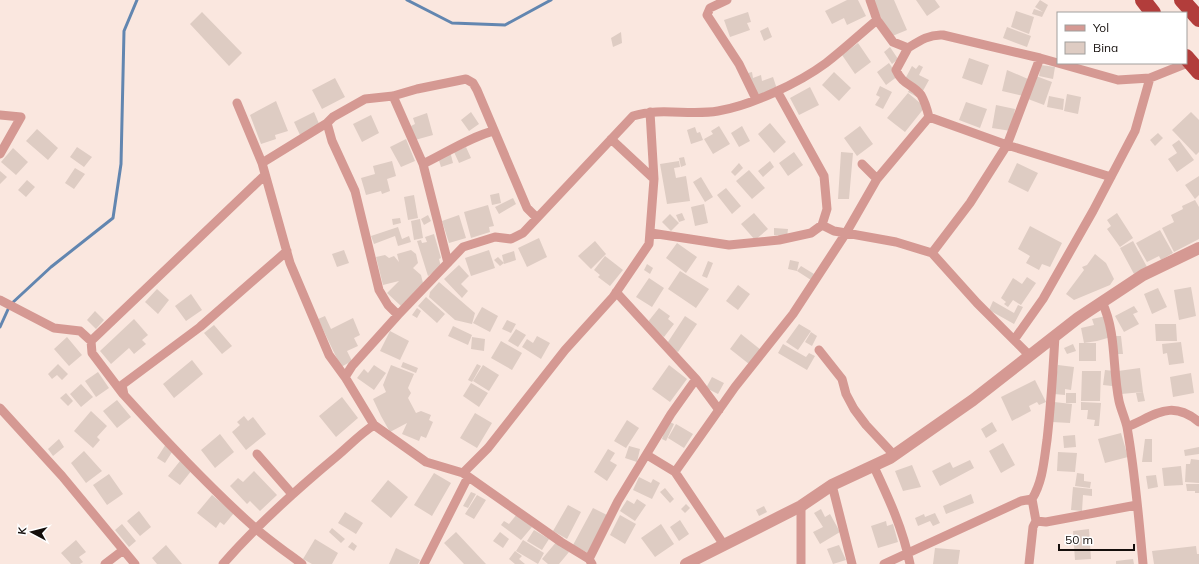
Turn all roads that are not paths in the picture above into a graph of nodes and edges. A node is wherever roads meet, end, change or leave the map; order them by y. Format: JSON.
{"nodes":[{"id":1,"x":727,"y":0,"type":"edge"},
{"id":2,"x":870,"y":0,"type":"edge"},
{"id":3,"x":1143,"y":0,"type":"edge"},
{"id":4,"x":1182,"y":0,"type":"edge"},
{"id":5,"x":1152,"y":12,"type":"edge"},
{"id":6,"x":1199,"y":19,"type":"edge"},
{"id":7,"x":877,"y":20,"type":"junction"},
{"id":8,"x":908,"y":48,"type":"junction"},
{"id":9,"x":1040,"y":58,"type":"junction"},
{"id":10,"x":1057,"y":63,"type":"edge"},
{"id":11,"x":1061,"y":64,"type":"edge"},
{"id":12,"x":1192,"y":64,"type":"edge"},
{"id":13,"x":1150,"y":78,"type":"junction"},
{"id":14,"x":777,"y":90,"type":"junction"},
{"id":15,"x":393,"y":96,"type":"junction"},
{"id":16,"x":756,"y":99,"type":"junction"},
{"id":17,"x":237,"y":103,"type":"dead end"},
{"id":18,"x":650,"y":112,"type":"junction"},
{"id":19,"x":0,"y":115,"type":"edge"},
{"id":20,"x":929,"y":117,"type":"junction"},
{"id":21,"x":327,"y":123,"type":"junction"},
{"id":22,"x":494,"y":131,"type":"junction"},
{"id":23,"x":611,"y":139,"type":"junction"},
{"id":24,"x":1007,"y":145,"type":"junction"},
{"id":25,"x":0,"y":154,"type":"edge"},
{"id":26,"x":262,"y":163,"type":"junction"},
{"id":27,"x":423,"y":164,"type":"junction"},
{"id":28,"x":862,"y":164,"type":"dead end"},
{"id":29,"x":265,"y":175,"type":"junction"},
{"id":30,"x":1111,"y":177,"type":"junction"},
{"id":31,"x":877,"y":179,"type":"junction"},
{"id":32,"x":654,"y":180,"type":"junction"},
{"id":33,"x":537,"y":218,"type":"junction"},
{"id":34,"x":822,"y":224,"type":"junction"},
{"id":35,"x":651,"y":233,"type":"junction"},
{"id":36,"x":846,"y":233,"type":"junction"},
{"id":37,"x":1199,"y":248,"type":"edge"},
{"id":38,"x":287,"y":251,"type":"junction"},
{"id":39,"x":932,"y":253,"type":"junction"},
{"id":40,"x":448,"y":263,"type":"junction"},
{"id":41,"x":616,"y":292,"type":"junction"},
{"id":42,"x":0,"y":300,"type":"edge"},
{"id":43,"x":1102,"y":302,"type":"junction"},
{"id":44,"x":398,"y":315,"type":"junction"},
{"id":45,"x":1055,"y":336,"type":"junction"},
{"id":46,"x":1014,"y":340,"type":"junction"},
{"id":47,"x":91,"y":342,"type":"junction"},
{"id":48,"x":819,"y":350,"type":"dead end"},
{"id":49,"x":1030,"y":356,"type":"junction"},
{"id":50,"x":345,"y":377,"type":"junction"},
{"id":51,"x":696,"y":379,"type":"junction"},
{"id":52,"x":124,"y":395,"type":"junction"},
{"id":53,"x":0,"y":408,"type":"edge"},
{"id":54,"x":719,"y":410,"type":"junction"},
{"id":55,"x":1199,"y":422,"type":"edge"},
{"id":56,"x":374,"y":425,"type":"junction"},
{"id":57,"x":1127,"y":427,"type":"junction"},
{"id":58,"x":257,"y":454,"type":"dead end"},
{"id":59,"x":647,"y":455,"type":"junction"},
{"id":60,"x":894,"y":455,"type":"junction"},
{"id":61,"x":874,"y":467,"type":"junction"},
{"id":62,"x":675,"y":472,"type":"junction"},
{"id":63,"x":466,"y":475,"type":"junction"},
{"id":64,"x":832,"y":485,"type":"junction"},
{"id":65,"x":292,"y":494,"type":"junction"},
{"id":66,"x":1032,"y":499,"type":"junction"},
{"id":67,"x":1137,"y":505,"type":"junction"},
{"id":68,"x":801,"y":506,"type":"junction"},
{"id":69,"x":1036,"y":521,"type":"junction"},
{"id":70,"x":255,"y":528,"type":"junction"},
{"id":71,"x":724,"y":545,"type":"junction"},
{"id":72,"x":122,"y":551,"type":"junction"},
{"id":73,"x":908,"y":554,"type":"junction"},
{"id":74,"x":590,"y":561,"type":"edge"},
{"id":75,"x":105,"y":564,"type":"edge"},
{"id":76,"x":135,"y":564,"type":"edge"},
{"id":77,"x":223,"y":564,"type":"edge"},
{"id":78,"x":302,"y":564,"type":"edge"},
{"id":79,"x":424,"y":564,"type":"edge"},
{"id":80,"x":686,"y":564,"type":"edge"},
{"id":81,"x":801,"y":564,"type":"edge"},
{"id":82,"x":852,"y":564,"type":"edge"},
{"id":83,"x":884,"y":564,"type":"edge"},
{"id":84,"x":910,"y":564,"type":"edge"},
{"id":85,"x":1029,"y":564,"type":"edge"},
{"id":86,"x":1143,"y":564,"type":"edge"}],
"edges":[{"from":1,"to":16,"type":"street"},
{"from":2,"to":7,"type":"street"},
{"from":3,"to":5,"type":"highway"},
{"from":4,"to":6,"type":"highway"},
{"from":7,"to":8,"type":"street"},
{"from":7,"to":14,"type":"street"},
{"from":8,"to":9,"type":"street"},
{"from":8,"to":20,"type":"street"},
{"from":9,"to":10,"type":"street"},
{"from":9,"to":24,"type":"street"},
{"from":11,"to":13,"type":"street"},
{"from":12,"to":13,"type":"street"},
{"from":13,"to":30,"type":"street"},
{"from":14,"to":16,"type":"street"},
{"from":14,"to":34,"type":"street"},
{"from":15,"to":21,"type":"street"},
{"from":15,"to":22,"type":"street"},
{"from":15,"to":27,"type":"street"},
{"from":16,"to":18,"type":"street"},
{"from":17,"to":26,"type":"street"},
{"from":18,"to":23,"type":"street"},
{"from":18,"to":32,"type":"street"},
{"from":19,"to":25,"type":"street"},
{"from":20,"to":24,"type":"street"},
{"from":20,"to":31,"type":"street"},
{"from":21,"to":26,"type":"street"},
{"from":21,"to":44,"type":"street"},
{"from":22,"to":27,"type":"street"},
{"from":22,"to":33,"type":"street"},
{"from":23,"to":32,"type":"street"},
{"from":23,"to":33,"type":"street"},
{"from":24,"to":30,"type":"street"},
{"from":24,"to":39,"type":"street"},
{"from":26,"to":29,"type":"street"},
{"from":27,"to":40,"type":"street"},
{"from":28,"to":31,"type":"street"},
{"from":29,"to":38,"type":"street"},
{"from":29,"to":47,"type":"street"},
{"from":30,"to":46,"type":"street"},
{"from":31,"to":36,"type":"street"},
{"from":32,"to":35,"type":"street"},
{"from":33,"to":40,"type":"street"},
{"from":34,"to":35,"type":"street"},
{"from":34,"to":36,"type":"street"},
{"from":35,"to":41,"type":"street"},
{"from":36,"to":39,"type":"street"},
{"from":36,"to":54,"type":"street"},
{"from":37,"to":43,"type":"street"},
{"from":38,"to":50,"type":"street"},
{"from":38,"to":52,"type":"street"},
{"from":39,"to":46,"type":"street"},
{"from":40,"to":44,"type":"street"},
{"from":41,"to":51,"type":"street"},
{"from":41,"to":63,"type":"street"},
{"from":42,"to":47,"type":"street"},
{"from":43,"to":45,"type":"street"},
{"from":43,"to":57,"type":"street"},
{"from":44,"to":50,"type":"street"},
{"from":45,"to":49,"type":"street"},
{"from":45,"to":66,"type":"street"},
{"from":46,"to":49,"type":"street"},
{"from":47,"to":52,"type":"street"},
{"from":48,"to":60,"type":"street"},
{"from":49,"to":60,"type":"street"},
{"from":50,"to":56,"type":"street"},
{"from":51,"to":54,"type":"street"},
{"from":51,"to":59,"type":"street"},
{"from":52,"to":70,"type":"street"},
{"from":53,"to":72,"type":"street"},
{"from":54,"to":62,"type":"street"},
{"from":55,"to":57,"type":"street"},
{"from":56,"to":63,"type":"street"},
{"from":56,"to":65,"type":"street"},
{"from":57,"to":67,"type":"street"},
{"from":58,"to":65,"type":"street"},
{"from":59,"to":62,"type":"street"},
{"from":59,"to":74,"type":"street"},
{"from":60,"to":61,"type":"street"},
{"from":61,"to":64,"type":"street"},
{"from":61,"to":73,"type":"street"},
{"from":62,"to":71,"type":"street"},
{"from":63,"to":74,"type":"street"},
{"from":63,"to":79,"type":"street"},
{"from":64,"to":68,"type":"street"},
{"from":64,"to":82,"type":"street"},
{"from":65,"to":70,"type":"street"},
{"from":66,"to":69,"type":"street"},
{"from":66,"to":73,"type":"street"},
{"from":67,"to":69,"type":"street"},
{"from":67,"to":86,"type":"street"},
{"from":68,"to":71,"type":"street"},
{"from":68,"to":81,"type":"street"},
{"from":69,"to":85,"type":"street"},
{"from":70,"to":77,"type":"street"},
{"from":70,"to":78,"type":"street"},
{"from":71,"to":80,"type":"street"},
{"from":72,"to":75,"type":"street"},
{"from":72,"to":76,"type":"street"},
{"from":73,"to":83,"type":"street"},
{"from":73,"to":84,"type":"street"}]}
